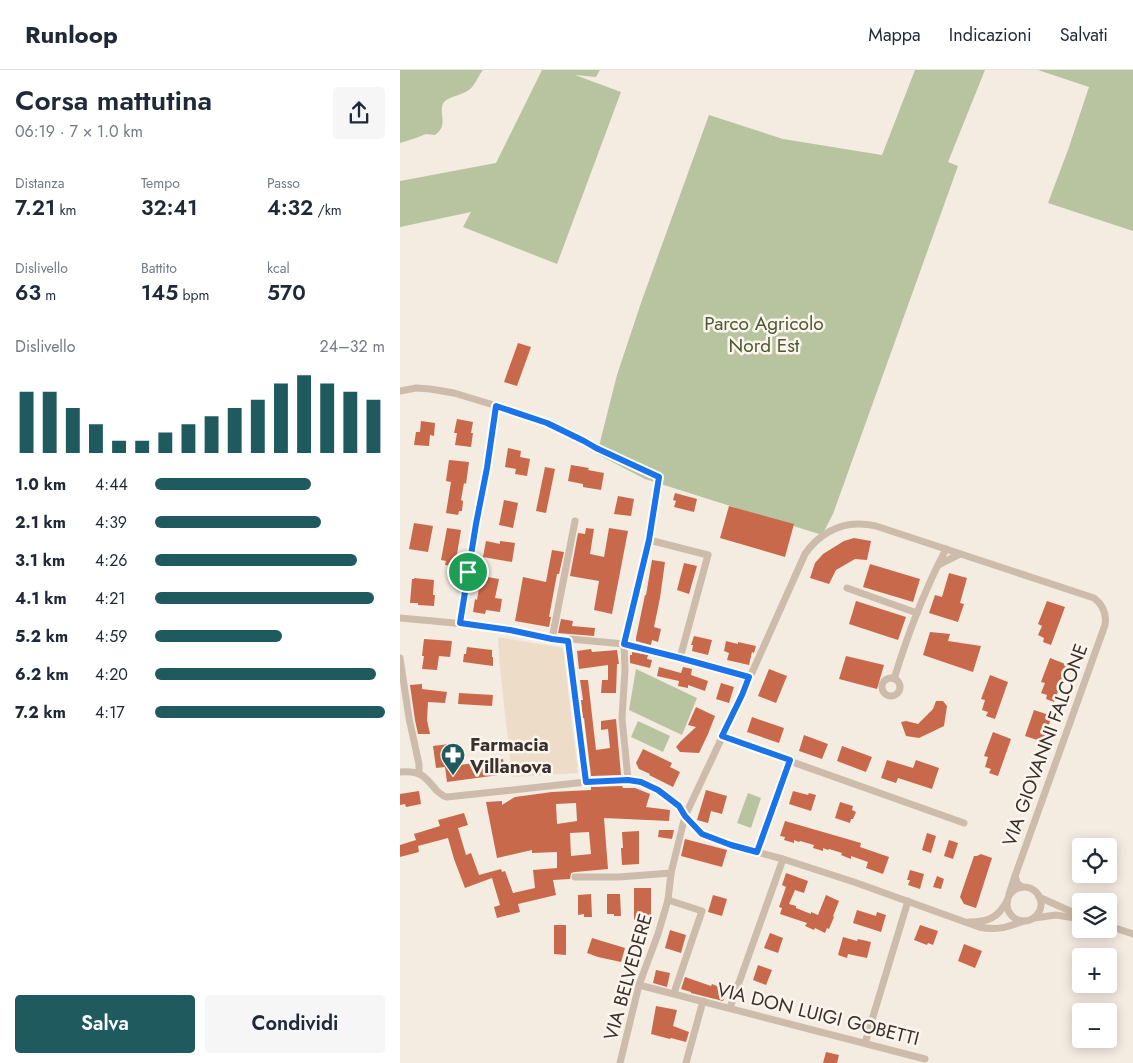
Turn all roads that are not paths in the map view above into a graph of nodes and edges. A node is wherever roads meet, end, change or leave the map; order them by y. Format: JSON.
{"nodes":[{"id":1,"x":400,"y":391,"type":"edge"},
{"id":2,"x":496,"y":406,"type":"junction"},
{"id":3,"x":575,"y":522,"type":"dead end"},
{"id":4,"x":649,"y":540,"type":"junction"},
{"id":5,"x":946,"y":550,"type":"junction"},
{"id":6,"x":960,"y":554,"type":"junction"},
{"id":7,"x":938,"y":566,"type":"junction"},
{"id":8,"x":847,"y":588,"type":"dead end"},
{"id":9,"x":917,"y":613,"type":"junction"},
{"id":10,"x":400,"y":618,"type":"edge"},
{"id":11,"x":460,"y":623,"type":"junction"},
{"id":12,"x":552,"y":639,"type":"junction"},
{"id":13,"x":568,"y":641,"type":"junction"},
{"id":14,"x":624,"y":644,"type":"junction"},
{"id":15,"x":400,"y":658,"type":"edge"},
{"id":16,"x":680,"y":658,"type":"junction"},
{"id":17,"x":749,"y":677,"type":"junction"},
{"id":18,"x":894,"y":679,"type":"dead end"},
{"id":19,"x":722,"y":736,"type":"junction"},
{"id":20,"x":790,"y":760,"type":"junction"},
{"id":21,"x":400,"y":772,"type":"edge"},
{"id":22,"x":419,"y":773,"type":"junction"},
{"id":23,"x":628,"y":780,"type":"junction"},
{"id":24,"x":586,"y":782,"type":"junction"},
{"id":25,"x":685,"y":816,"type":"junction"},
{"id":26,"x":964,"y":823,"type":"dead end"},
{"id":27,"x":757,"y":852,"type":"junction"},
{"id":28,"x":784,"y":859,"type":"junction"},
{"id":29,"x":671,"y":873,"type":"junction"},
{"id":30,"x":1015,"y":876,"type":"junction"},
{"id":31,"x":575,"y":878,"type":"dead end"},
{"id":32,"x":1022,"y":887,"type":"junction"},
{"id":33,"x":1039,"y":897,"type":"junction"},
{"id":34,"x":1008,"y":898,"type":"junction"},
{"id":35,"x":668,"y":900,"type":"junction"},
{"id":36,"x":908,"y":901,"type":"junction"},
{"id":37,"x":1072,"y":914,"type":"edge"},
{"id":38,"x":1072,"y":917,"type":"edge"},
{"id":39,"x":1033,"y":918,"type":"junction"},
{"id":40,"x":964,"y":921,"type":"junction"},
{"id":41,"x":1024,"y":921,"type":"junction"},
{"id":42,"x":1117,"y":929,"type":"edge"},
{"id":43,"x":1133,"y":934,"type":"edge"},
{"id":44,"x":639,"y":985,"type":"junction"},
{"id":45,"x":675,"y":990,"type":"dead end"},
{"id":46,"x":703,"y":1001,"type":"junction"},
{"id":47,"x":731,"y":1004,"type":"dead end"},
{"id":48,"x":865,"y":1043,"type":"junction"},
{"id":49,"x":925,"y":1059,"type":"dead end"},
{"id":50,"x":620,"y":1063,"type":"edge"},
{"id":51,"x":686,"y":1063,"type":"edge"}],
"edges":[{"from":1,"to":2,"type":"street"},
{"from":2,"to":4,"type":"street"},
{"from":2,"to":11,"type":"street"},
{"from":3,"to":12,"type":"street"},
{"from":4,"to":14,"type":"street"},
{"from":4,"to":16,"type":"street"},
{"from":5,"to":6,"type":"street"},
{"from":5,"to":7,"type":"street"},
{"from":5,"to":17,"type":"street","name":"VIA BELVEDERE"},
{"from":6,"to":7,"type":"street"},
{"from":6,"to":30,"type":"street","name":"VIA GIOVANNI FALCONE"},
{"from":7,"to":9,"type":"street"},
{"from":8,"to":9,"type":"street"},
{"from":9,"to":18,"type":"street"},
{"from":10,"to":11,"type":"street"},
{"from":11,"to":12,"type":"street"},
{"from":12,"to":13,"type":"street"},
{"from":13,"to":14,"type":"street"},
{"from":13,"to":24,"type":"street"},
{"from":14,"to":16,"type":"street"},
{"from":14,"to":23,"type":"street"},
{"from":15,"to":22,"type":"street"},
{"from":16,"to":17,"type":"street"},
{"from":17,"to":19,"type":"street","name":"VIA BELVEDERE"},
{"from":19,"to":20,"type":"street"},
{"from":19,"to":25,"type":"street","name":"VIA BELVEDERE"},
{"from":20,"to":26,"type":"street"},
{"from":20,"to":27,"type":"street"},
{"from":21,"to":22,"type":"street"},
{"from":22,"to":24,"type":"street"},
{"from":23,"to":24,"type":"street"},
{"from":23,"to":25,"type":"street"},
{"from":25,"to":27,"type":"street"},
{"from":25,"to":29,"type":"street","name":"VIA BELVEDERE"},
{"from":27,"to":28,"type":"street"},
{"from":28,"to":36,"type":"street"},
{"from":28,"to":47,"type":"street"},
{"from":29,"to":31,"type":"street"},
{"from":29,"to":35,"type":"street","name":"VIA BELVEDERE"},
{"from":30,"to":32,"type":"street","name":"VIA GIOVANNI FALCONE"},
{"from":30,"to":34,"type":"street","name":"VIA GIOVANNI FALCONE"},
{"from":32,"to":33,"type":"street"},
{"from":32,"to":34,"type":"street"},
{"from":33,"to":37,"type":"street"},
{"from":33,"to":39,"type":"street"},
{"from":34,"to":40,"type":"street"},
{"from":34,"to":41,"type":"street"},
{"from":35,"to":44,"type":"street","name":"VIA BELVEDERE"},
{"from":35,"to":45,"type":"street","name":"VIA BELVEDERE"},
{"from":36,"to":40,"type":"street"},
{"from":36,"to":48,"type":"street"},
{"from":38,"to":39,"type":"street"},
{"from":39,"to":41,"type":"street"},
{"from":40,"to":41,"type":"street"},
{"from":42,"to":43,"type":"street"},
{"from":44,"to":46,"type":"street","name":"VIA DON LUIGI GOBETTI"},
{"from":44,"to":50,"type":"street","name":"VIA BELVEDERE"},
{"from":46,"to":48,"type":"street","name":"VIA DON LUIGI GOBETTI"},
{"from":46,"to":51,"type":"street","name":"VIA DON LUIGI GOBETTI"},
{"from":48,"to":49,"type":"street","name":"VIA DON LUIGI GOBETTI"}]}
